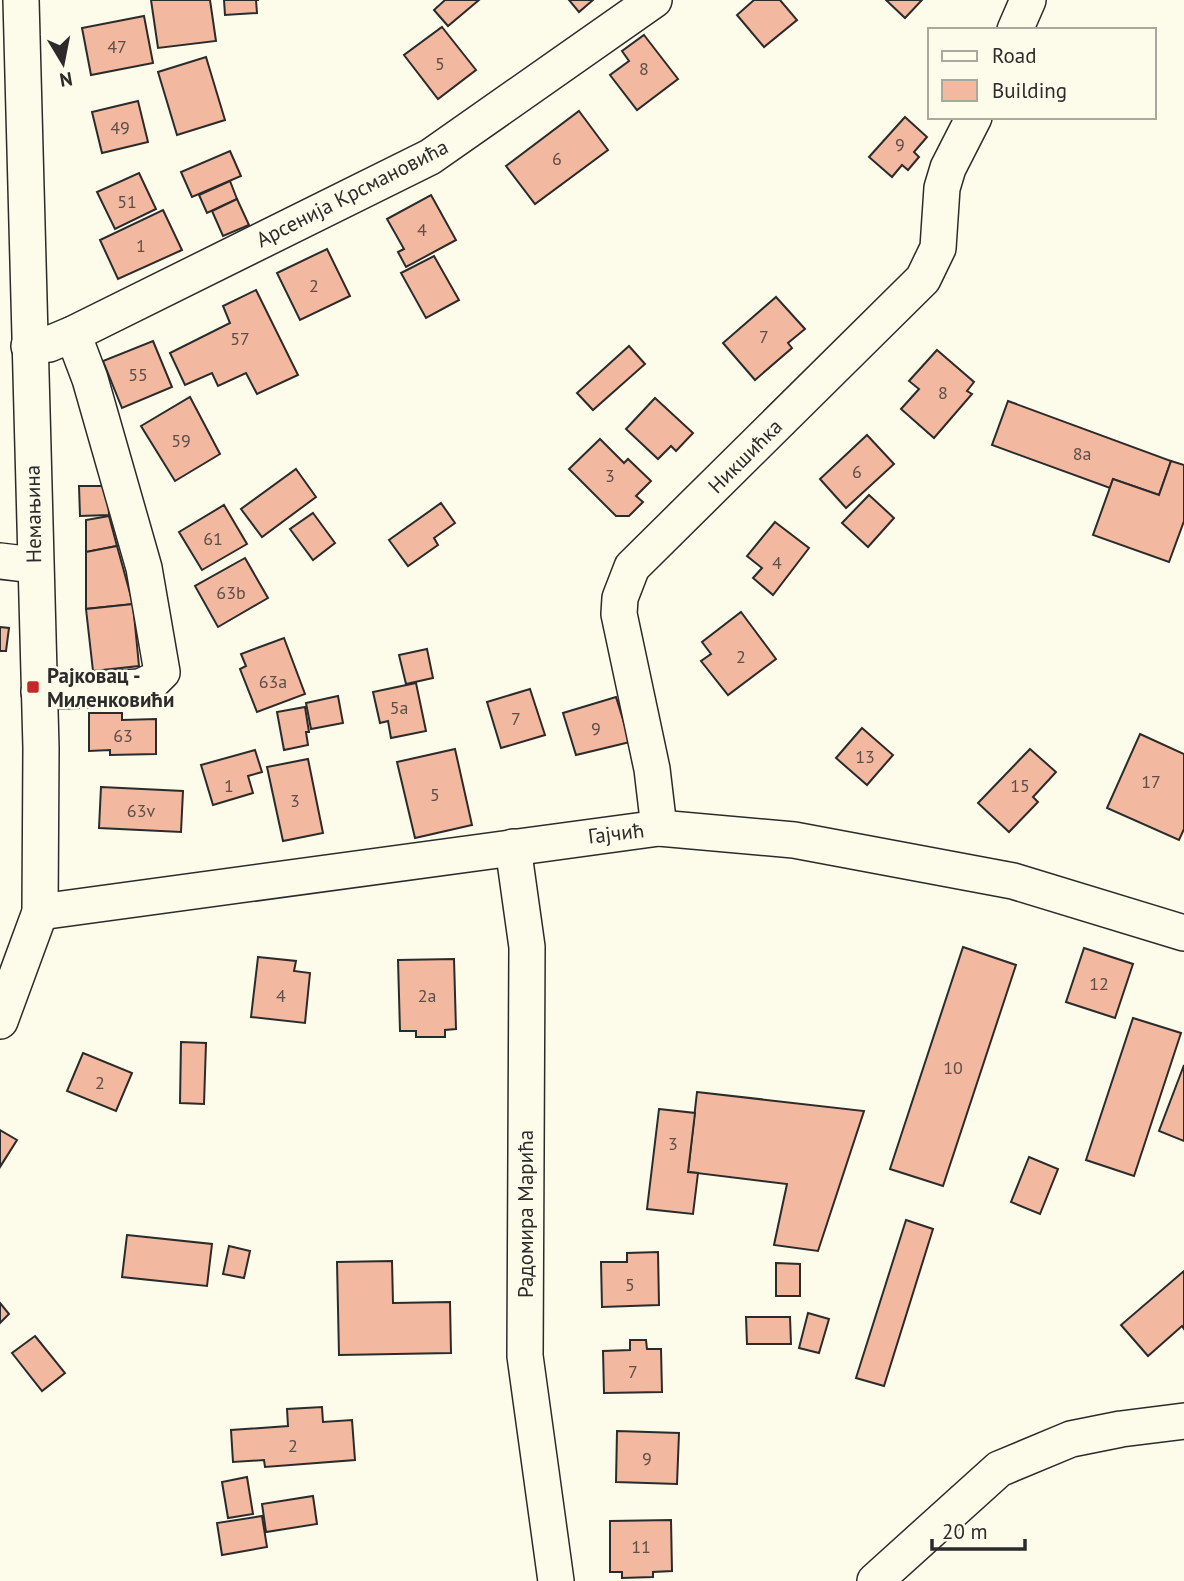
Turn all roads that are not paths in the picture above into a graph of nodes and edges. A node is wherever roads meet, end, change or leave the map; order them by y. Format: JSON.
{"nodes":[{"id":1,"x":21,"y":0,"type":"edge"},
{"id":2,"x":654,"y":0,"type":"edge"},
{"id":3,"x":1028,"y":0,"type":"edge"},
{"id":4,"x":1017,"y":28,"type":"edge"},
{"id":5,"x":973,"y":119,"type":"edge"},
{"id":6,"x":73,"y":334,"type":"junction"},
{"id":7,"x":29,"y":346,"type":"junction"},
{"id":8,"x":0,"y":561,"type":"edge"},
{"id":9,"x":34,"y":565,"type":"junction"},
{"id":10,"x":39,"y":692,"type":"junction"},
{"id":11,"x":659,"y":828,"type":"junction"},
{"id":12,"x":513,"y":847,"type":"junction"},
{"id":13,"x":40,"y":912,"type":"junction"},
{"id":14,"x":1184,"y":933,"type":"edge"},
{"id":15,"x":0,"y":1021,"type":"edge"},
{"id":16,"x":1184,"y":1421,"type":"edge"},
{"id":17,"x":556,"y":1581,"type":"edge"},
{"id":18,"x":875,"y":1581,"type":"edge"}],
"edges":[{"from":1,"to":7,"type":"street","name":"Немањина"},
{"from":2,"to":6,"type":"street","name":"Арсенија Крсмановића"},
{"from":3,"to":4,"type":"street"},
{"from":5,"to":11,"type":"street","name":"Никшићка"},
{"from":6,"to":7,"type":"street","name":"Арсенија Крсмановића"},
{"from":6,"to":10,"type":"street"},
{"from":7,"to":9,"type":"street","name":"Немањина"},
{"from":8,"to":9,"type":"street"},
{"from":9,"to":10,"type":"street","name":"Немањина"},
{"from":10,"to":13,"type":"street","name":"Немањина"},
{"from":11,"to":12,"type":"street","name":"Гајчић"},
{"from":11,"to":14,"type":"street","name":"Гајчић"},
{"from":12,"to":13,"type":"street","name":"Гајчић"},
{"from":12,"to":17,"type":"street","name":"Радомира Марића"},
{"from":13,"to":15,"type":"street","name":"Немањина"},
{"from":16,"to":18,"type":"street"}]}
